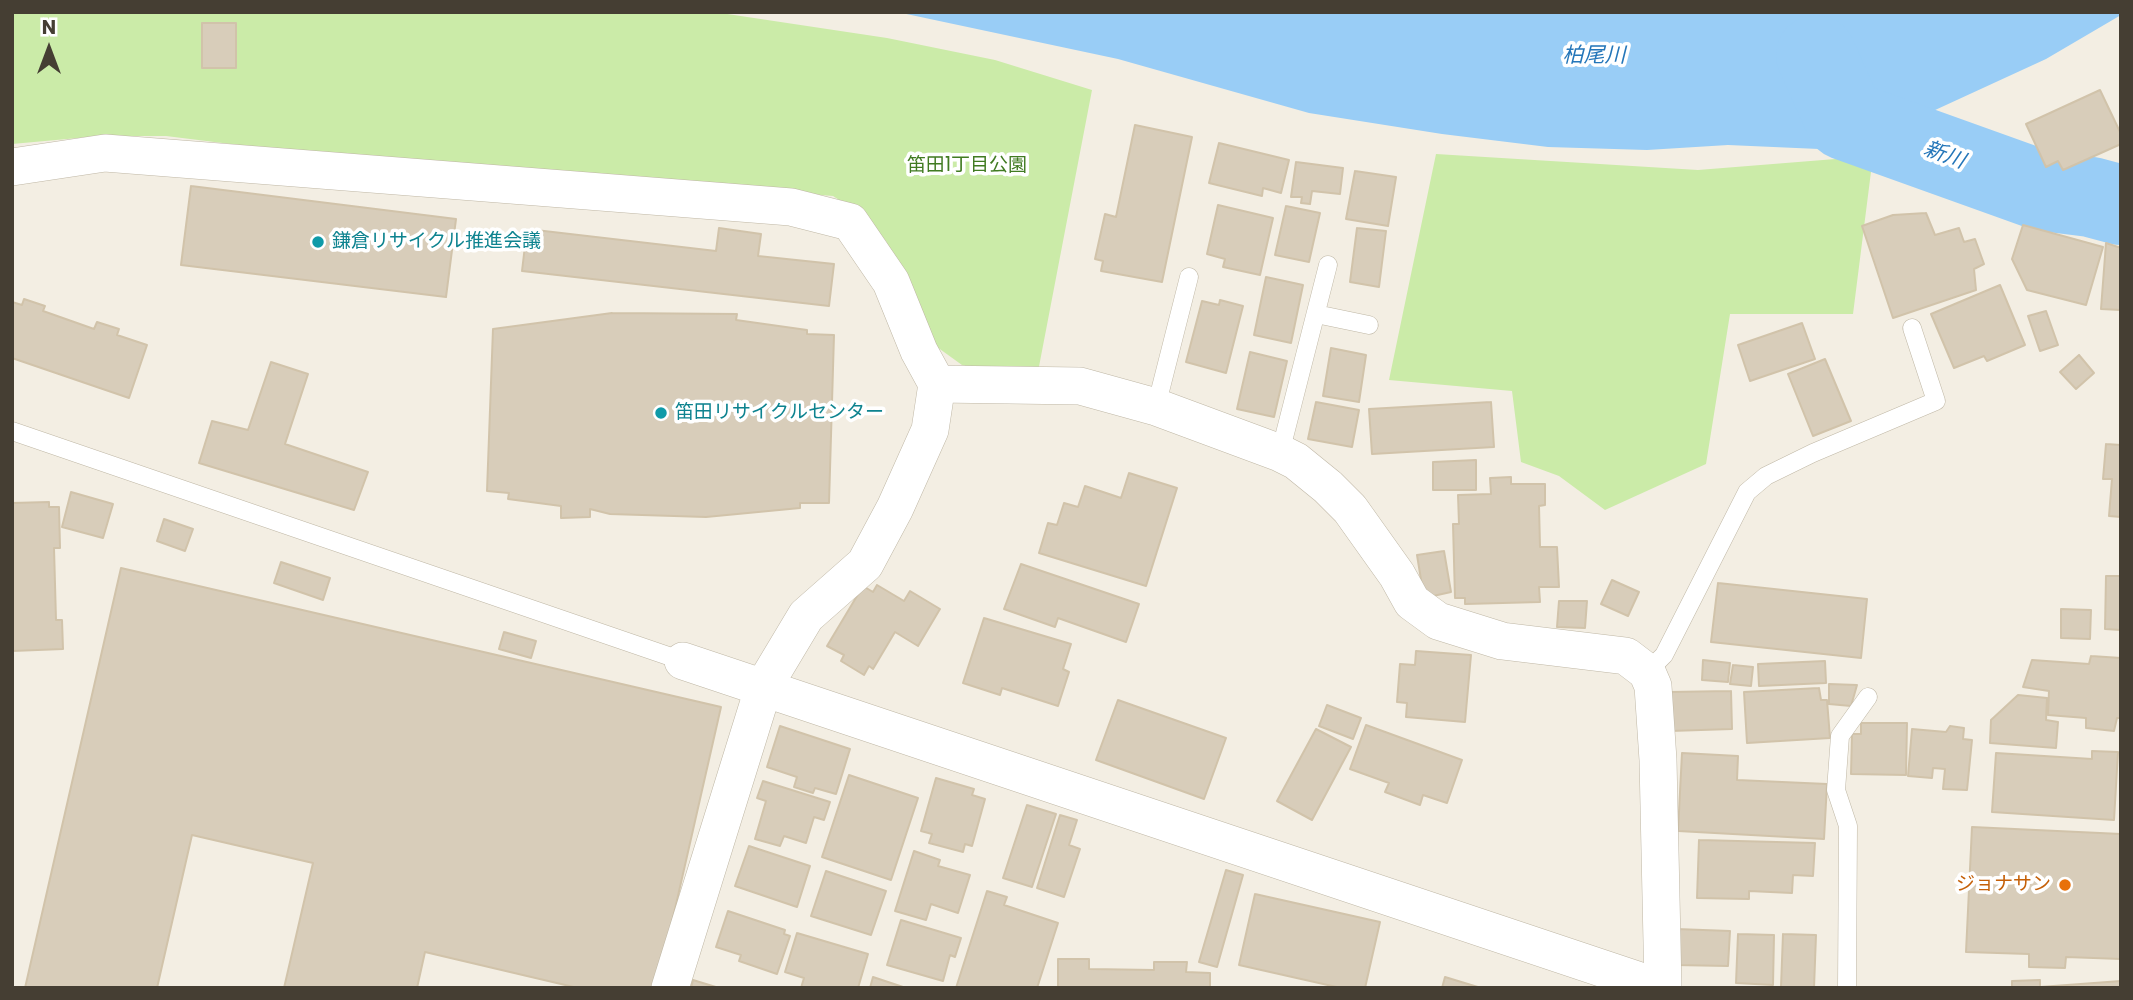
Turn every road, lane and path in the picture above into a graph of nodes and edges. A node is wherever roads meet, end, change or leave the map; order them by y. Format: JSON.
{"nodes":[{"id":1,"x":12,"y":167,"type":"edge"},
{"id":2,"x":1328,"y":265,"type":"dead end"},
{"id":3,"x":1189,"y":276,"type":"dead end"},
{"id":4,"x":1315,"y":314,"type":"junction"},
{"id":5,"x":1369,"y":325,"type":"dead end"},
{"id":6,"x":1912,"y":328,"type":"dead end"},
{"id":7,"x":937,"y":384,"type":"junction"},
{"id":8,"x":1156,"y":408,"type":"junction"},
{"id":9,"x":12,"y":431,"type":"edge"},
{"id":10,"x":1280,"y":453,"type":"junction"},
{"id":11,"x":683,"y":661,"type":"joint"},
{"id":12,"x":1647,"y":672,"type":"junction"},
{"id":13,"x":764,"y":687,"type":"junction"},
{"id":14,"x":1868,"y":697,"type":"dead end"},
{"id":15,"x":670,"y":988,"type":"edge"},
{"id":16,"x":1662,"y":988,"type":"edge"},
{"id":17,"x":1847,"y":988,"type":"edge"}],
"edges":[{"from":1,"to":7,"type":"street"},
{"from":2,"to":4,"type":"lane"},
{"from":3,"to":8,"type":"lane"},
{"from":4,"to":5,"type":"lane"},
{"from":4,"to":10,"type":"lane"},
{"from":6,"to":12,"type":"lane"},
{"from":7,"to":8,"type":"street"},
{"from":7,"to":13,"type":"street"},
{"from":8,"to":10,"type":"street"},
{"from":9,"to":11,"type":"lane"},
{"from":10,"to":12,"type":"street"},
{"from":11,"to":13,"type":"street"},
{"from":12,"to":16,"type":"street"},
{"from":13,"to":15,"type":"street"},
{"from":13,"to":16,"type":"street"},
{"from":14,"to":17,"type":"lane"}]}
